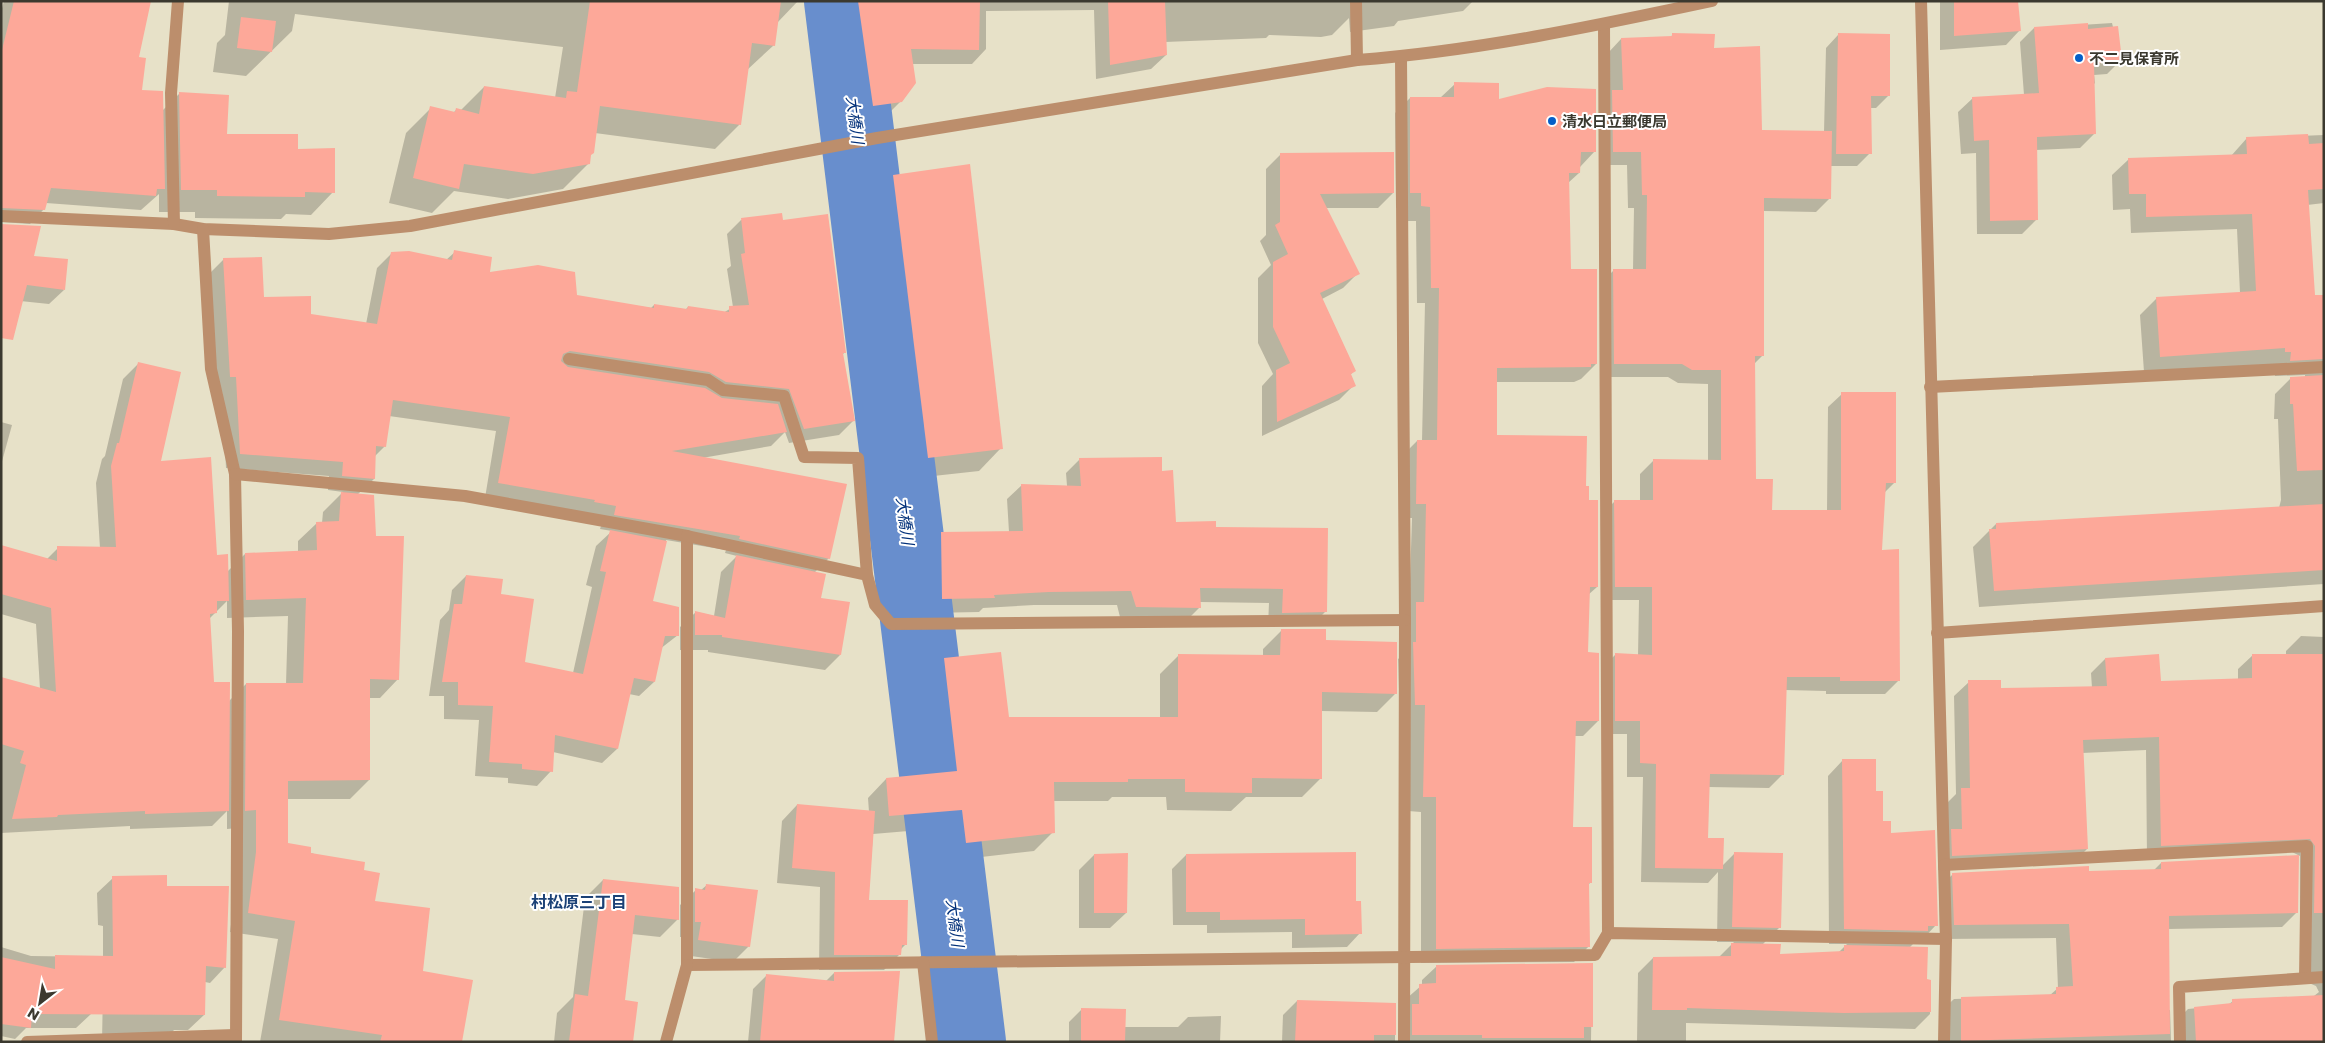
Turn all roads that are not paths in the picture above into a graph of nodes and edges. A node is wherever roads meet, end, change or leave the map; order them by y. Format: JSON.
{"nodes":[{"id":1,"x":178,"y":1,"type":"edge"},
{"id":2,"x":1356,"y":1,"type":"edge"},
{"id":3,"x":1712,"y":1,"type":"edge"},
{"id":4,"x":1921,"y":1,"type":"edge"},
{"id":5,"x":1604,"y":24,"type":"junction"},
{"id":6,"x":1401,"y":57,"type":"junction"},
{"id":7,"x":1356,"y":60,"type":"junction"},
{"id":8,"x":1,"y":216,"type":"edge"},
{"id":9,"x":174,"y":224,"type":"junction"},
{"id":10,"x":203,"y":230,"type":"junction"},
{"id":11,"x":570,"y":359,"type":"dead end"},
{"id":12,"x":2324,"y":367,"type":"edge"},
{"id":13,"x":1930,"y":387,"type":"junction"},
{"id":14,"x":235,"y":474,"type":"junction"},
{"id":15,"x":687,"y":536,"type":"junction"},
{"id":16,"x":867,"y":575,"type":"junction"},
{"id":17,"x":2324,"y":606,"type":"edge"},
{"id":18,"x":1405,"y":620,"type":"junction"},
{"id":19,"x":1937,"y":633,"type":"junction"},
{"id":20,"x":1944,"y":865,"type":"junction"},
{"id":21,"x":1608,"y":933,"type":"junction"},
{"id":22,"x":1946,"y":938,"type":"junction"},
{"id":23,"x":1404,"y":958,"type":"junction"},
{"id":24,"x":923,"y":962,"type":"junction"},
{"id":25,"x":687,"y":964,"type":"junction"},
{"id":26,"x":2324,"y":977,"type":"edge"},
{"id":27,"x":2305,"y":978,"type":"junction"},
{"id":28,"x":236,"y":1039,"type":"edge"},
{"id":29,"x":27,"y":1042,"type":"edge"},
{"id":30,"x":666,"y":1042,"type":"edge"},
{"id":31,"x":932,"y":1042,"type":"edge"},
{"id":32,"x":1404,"y":1042,"type":"edge"},
{"id":33,"x":1944,"y":1042,"type":"edge"},
{"id":34,"x":2180,"y":1042,"type":"edge"}],
"edges":[{"from":1,"to":9,"type":"street"},
{"from":2,"to":7,"type":"street"},
{"from":3,"to":5,"type":"street"},
{"from":4,"to":13,"type":"street"},
{"from":5,"to":6,"type":"street"},
{"from":5,"to":21,"type":"street"},
{"from":6,"to":7,"type":"street"},
{"from":6,"to":18,"type":"street"},
{"from":7,"to":10,"type":"street"},
{"from":8,"to":9,"type":"street"},
{"from":9,"to":10,"type":"street"},
{"from":10,"to":14,"type":"street"},
{"from":11,"to":16,"type":"street"},
{"from":12,"to":13,"type":"street"},
{"from":13,"to":19,"type":"street"},
{"from":14,"to":15,"type":"street"},
{"from":14,"to":28,"type":"street"},
{"from":15,"to":16,"type":"street"},
{"from":15,"to":25,"type":"street"},
{"from":16,"to":18,"type":"street"},
{"from":17,"to":19,"type":"street"},
{"from":18,"to":23,"type":"street"},
{"from":19,"to":20,"type":"street"},
{"from":20,"to":22,"type":"street"},
{"from":20,"to":27,"type":"street"},
{"from":21,"to":22,"type":"street"},
{"from":21,"to":23,"type":"street"},
{"from":22,"to":33,"type":"street"},
{"from":23,"to":24,"type":"street"},
{"from":23,"to":32,"type":"street"},
{"from":24,"to":25,"type":"street"},
{"from":24,"to":31,"type":"street"},
{"from":25,"to":30,"type":"street"},
{"from":26,"to":27,"type":"street"},
{"from":27,"to":34,"type":"street"},
{"from":28,"to":29,"type":"street"}]}
